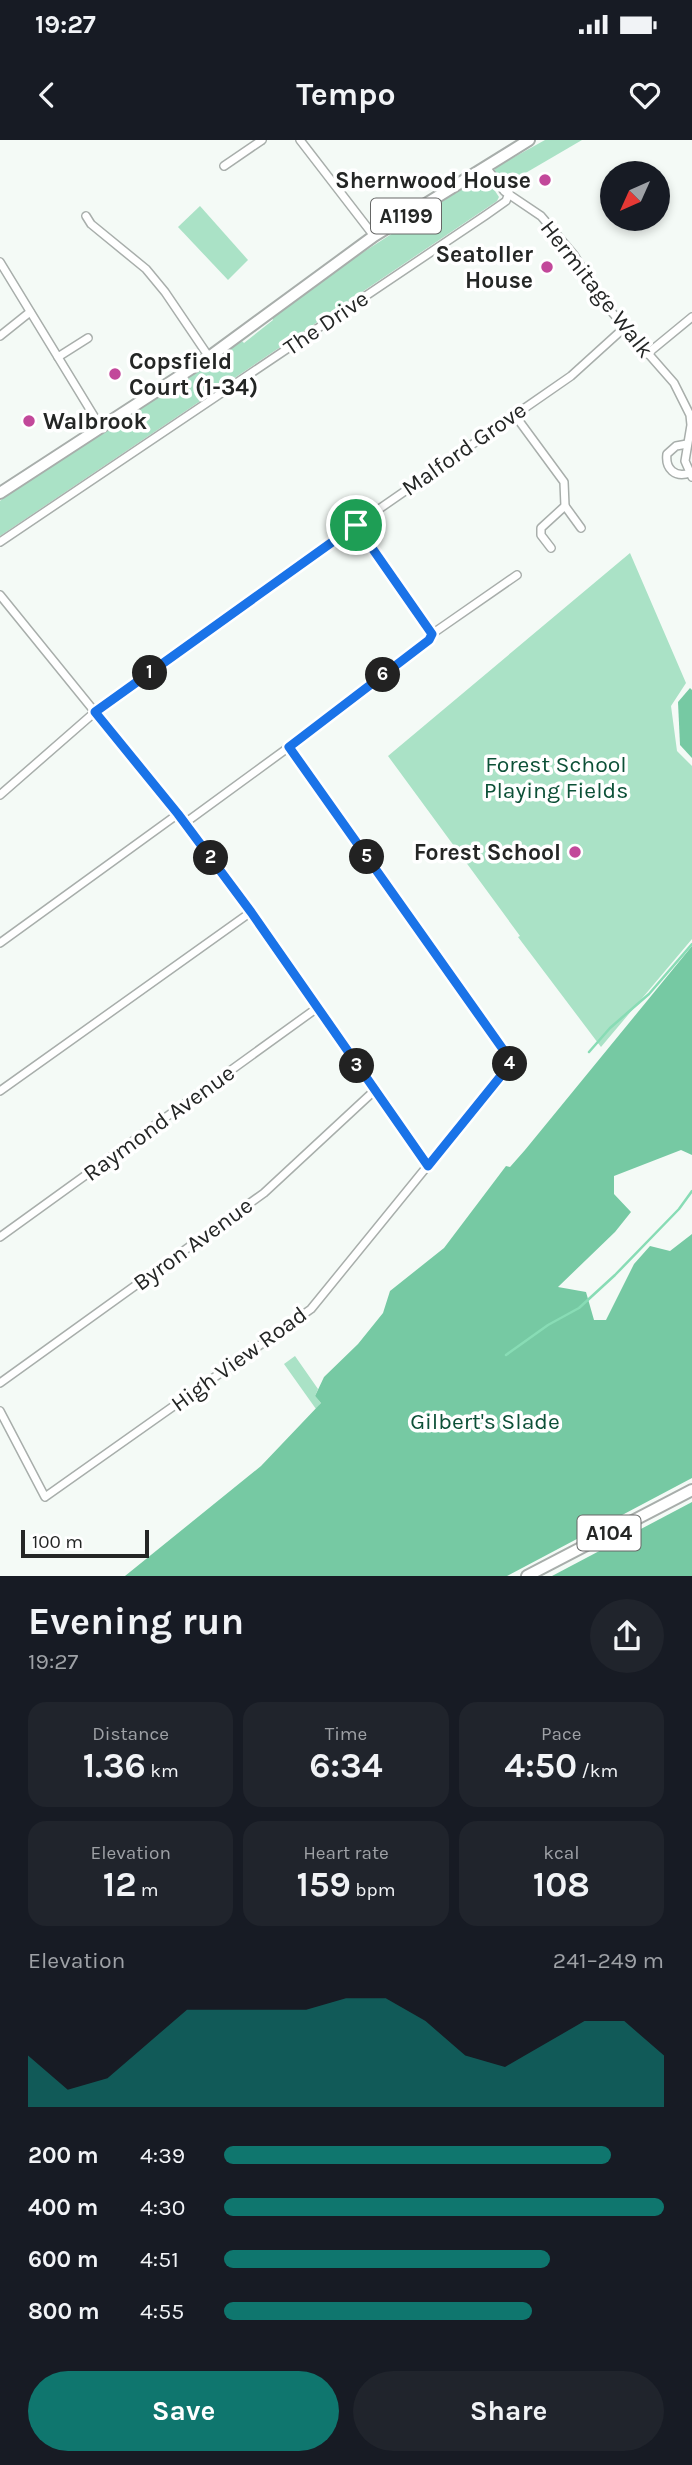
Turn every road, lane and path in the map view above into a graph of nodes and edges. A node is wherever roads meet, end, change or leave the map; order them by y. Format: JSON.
{"nodes":[{"id":1,"x":262,"y":140,"type":"edge"},
{"id":2,"x":300,"y":140,"type":"edge"},
{"id":3,"x":529,"y":140,"type":"edge"},
{"id":4,"x":224,"y":166,"type":"dead end"},
{"id":5,"x":486,"y":167,"type":"junction"},
{"id":6,"x":509,"y":193,"type":"junction"},
{"id":7,"x":86,"y":216,"type":"dead end"},
{"id":8,"x":374,"y":236,"type":"junction"},
{"id":9,"x":0,"y":262,"type":"edge"},
{"id":10,"x":30,"y":312,"type":"junction"},
{"id":11,"x":692,"y":317,"type":"edge"},
{"id":12,"x":624,"y":328,"type":"junction"},
{"id":13,"x":0,"y":336,"type":"edge"},
{"id":14,"x":88,"y":338,"type":"dead end"},
{"id":15,"x":647,"y":354,"type":"junction"},
{"id":16,"x":209,"y":356,"type":"junction"},
{"id":17,"x":58,"y":357,"type":"junction"},
{"id":18,"x":514,"y":414,"type":"junction"},
{"id":19,"x":691,"y":425,"type":"edge"},
{"id":20,"x":100,"y":426,"type":"junction"},
{"id":21,"x":687,"y":444,"type":"junction"},
{"id":22,"x":691,"y":475,"type":"edge"},
{"id":23,"x":0,"y":493,"type":"edge"},
{"id":24,"x":565,"y":506,"type":"junction"},
{"id":25,"x":356,"y":525,"type":"junction"},
{"id":26,"x":581,"y":528,"type":"dead end"},
{"id":27,"x":0,"y":542,"type":"edge"},
{"id":28,"x":551,"y":548,"type":"dead end"},
{"id":29,"x":517,"y":575,"type":"dead end"},
{"id":30,"x":0,"y":595,"type":"edge"},
{"id":31,"x":432,"y":634,"type":"junction"},
{"id":32,"x":95,"y":712,"type":"junction"},
{"id":33,"x":289,"y":747,"type":"junction"},
{"id":34,"x":0,"y":795,"type":"edge"},
{"id":35,"x":178,"y":814,"type":"junction"},
{"id":36,"x":185,"y":823,"type":"junction"},
{"id":37,"x":251,"y":912,"type":"junction"},
{"id":38,"x":0,"y":943,"type":"edge"},
{"id":39,"x":317,"y":1008,"type":"junction"},
{"id":40,"x":0,"y":1091,"type":"edge"},
{"id":41,"x":374,"y":1091,"type":"junction"},
{"id":42,"x":428,"y":1166,"type":"junction"},
{"id":43,"x":0,"y":1237,"type":"edge"},
{"id":44,"x":0,"y":1383,"type":"edge"},
{"id":45,"x":0,"y":1411,"type":"edge"},
{"id":46,"x":692,"y":1490,"type":"edge"},
{"id":47,"x":527,"y":1576,"type":"edge"}],
"edges":[{"from":1,"to":4,"type":"street"},
{"from":2,"to":8,"type":"street"},
{"from":3,"to":5,"type":"main road","number":"A1199"},
{"from":5,"to":6,"type":"street","name":"Hermitage Walk"},
{"from":5,"to":8,"type":"main road","number":"A1199"},
{"from":6,"to":12,"type":"street","name":"Hermitage Walk"},
{"from":6,"to":27,"type":"street","name":"The Drive"},
{"from":7,"to":16,"type":"street"},
{"from":8,"to":16,"type":"main road","number":"A1199"},
{"from":9,"to":10,"type":"street"},
{"from":10,"to":13,"type":"street"},
{"from":10,"to":17,"type":"street"},
{"from":11,"to":15,"type":"street"},
{"from":12,"to":15,"type":"street","name":"Hermitage Walk"},
{"from":12,"to":18,"type":"street","name":"Malford Grove"},
{"from":14,"to":17,"type":"street"},
{"from":15,"to":19,"type":"street","name":"Hermitage Walk"},
{"from":16,"to":20,"type":"main road","number":"A1199"},
{"from":17,"to":20,"type":"street"},
{"from":18,"to":24,"type":"street"},
{"from":18,"to":25,"type":"street","name":"Malford Grove"},
{"from":19,"to":21,"type":"street","name":"Hermitage Walk"},
{"from":20,"to":23,"type":"main road","number":"A1199"},
{"from":21,"to":22,"type":"street","name":"Hermitage Walk"},
{"from":21,"to":22,"type":"street","name":"Hermitage Walk"},
{"from":24,"to":26,"type":"street"},
{"from":24,"to":28,"type":"street"},
{"from":25,"to":31,"type":"street"},
{"from":25,"to":32,"type":"street","name":"Malford Grove"},
{"from":29,"to":31,"type":"street"},
{"from":30,"to":32,"type":"street"},
{"from":31,"to":33,"type":"street"},
{"from":32,"to":34,"type":"street","name":"Malford Grove"},
{"from":32,"to":35,"type":"street"},
{"from":33,"to":36,"type":"street"},
{"from":33,"to":42,"type":"street","name":"High View Road"},
{"from":35,"to":36,"type":"street"},
{"from":35,"to":38,"type":"street"},
{"from":36,"to":37,"type":"street"},
{"from":37,"to":39,"type":"street"},
{"from":37,"to":40,"type":"street"},
{"from":39,"to":41,"type":"street"},
{"from":39,"to":43,"type":"street","name":"Raymond Avenue"},
{"from":41,"to":42,"type":"street"},
{"from":41,"to":44,"type":"street","name":"Byron Avenue"},
{"from":42,"to":45,"type":"street","name":"High View Road"},
{"from":46,"to":47,"type":"main road","number":"A104"}]}
